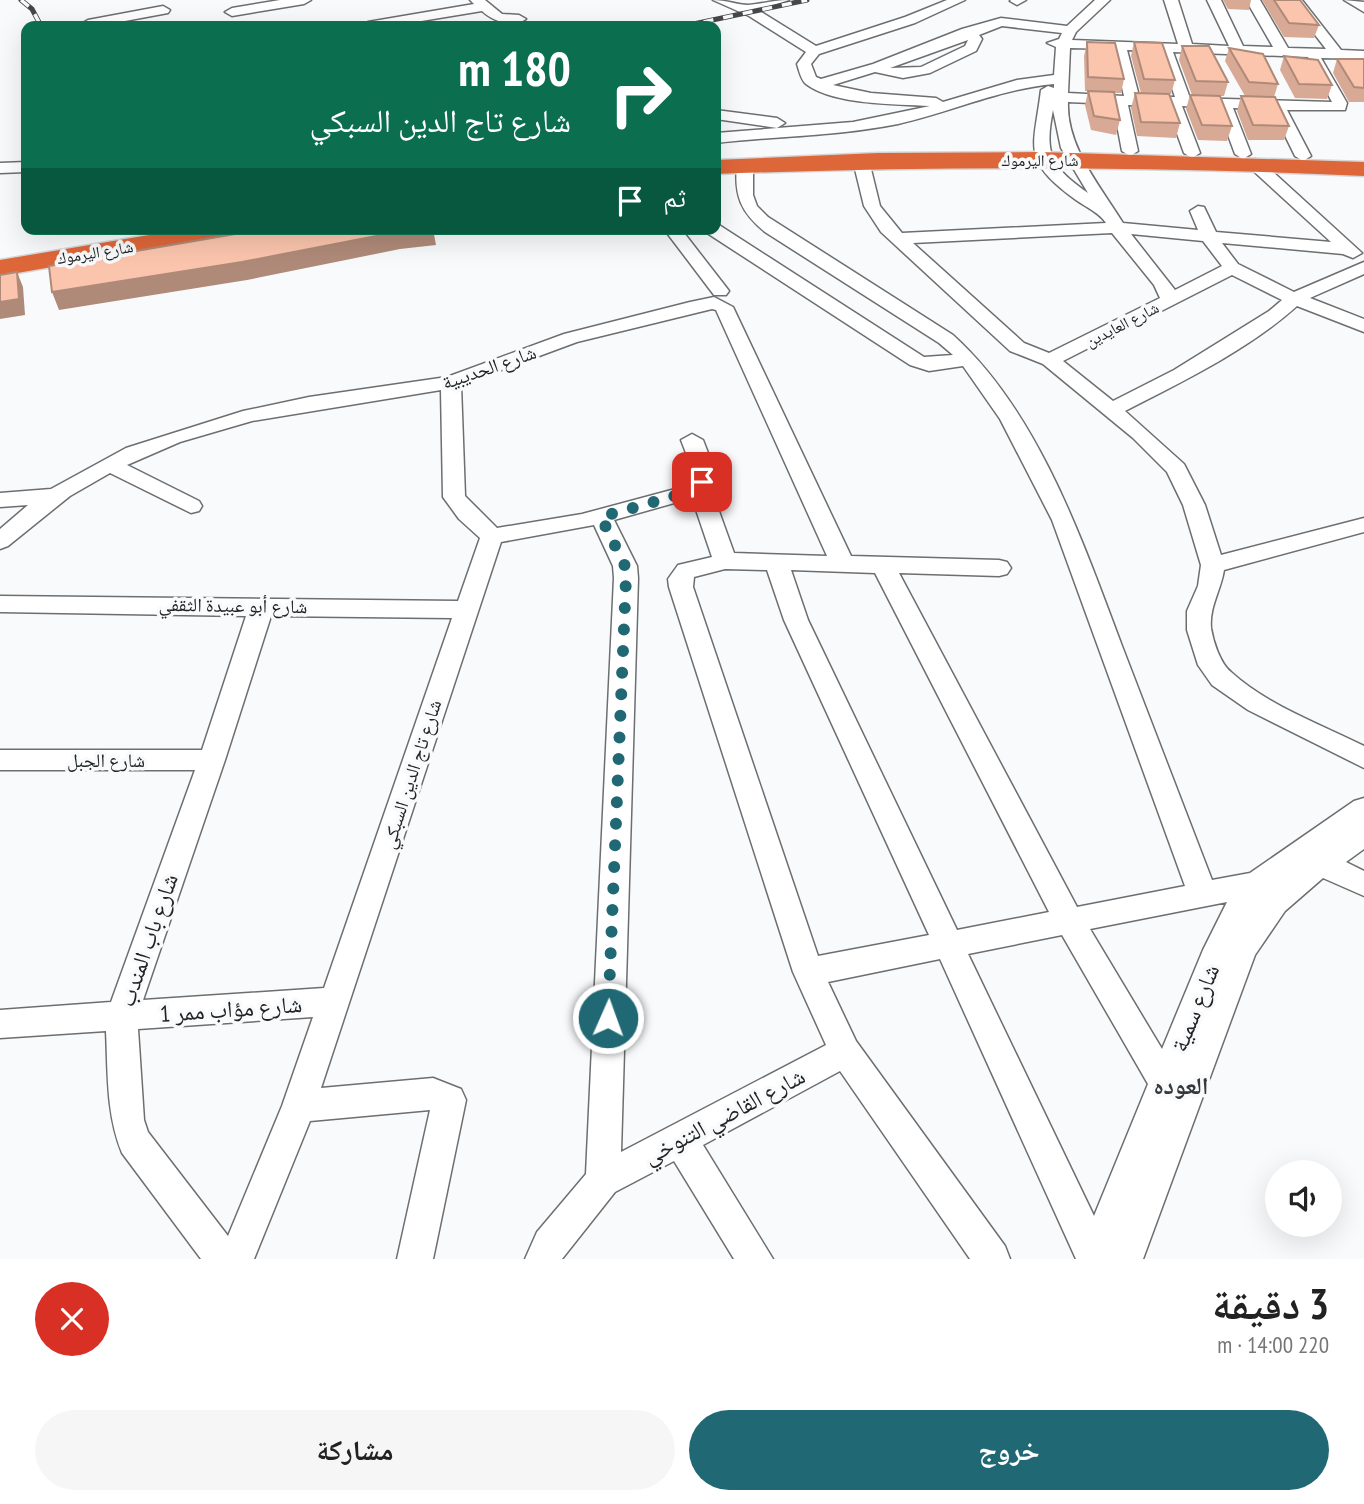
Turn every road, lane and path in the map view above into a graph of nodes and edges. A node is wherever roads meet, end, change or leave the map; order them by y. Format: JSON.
{"nodes":[{"id":1,"x":304,"y":0,"type":"edge"},
{"id":2,"x":720,"y":0,"type":"edge"},
{"id":3,"x":782,"y":0,"type":"edge"},
{"id":4,"x":958,"y":0,"type":"edge"},
{"id":5,"x":1091,"y":0,"type":"edge"},
{"id":6,"x":1102,"y":0,"type":"edge"},
{"id":7,"x":1171,"y":0,"type":"edge"},
{"id":8,"x":1214,"y":0,"type":"edge"},
{"id":9,"x":1253,"y":0,"type":"edge"},
{"id":10,"x":1295,"y":0,"type":"edge"},
{"id":11,"x":1351,"y":0,"type":"edge"},
{"id":12,"x":480,"y":4,"type":"edge"},
{"id":13,"x":1364,"y":8,"type":"edge"},
{"id":14,"x":163,"y":9,"type":"edge"},
{"id":15,"x":746,"y":9,"type":"junction"},
{"id":16,"x":232,"y":12,"type":"dead end"},
{"id":17,"x":519,"y":19,"type":"dead end"},
{"id":18,"x":103,"y":21,"type":"edge"},
{"id":19,"x":393,"y":21,"type":"edge"},
{"id":20,"x":967,"y":32,"type":"junction"},
{"id":21,"x":1063,"y":36,"type":"junction"},
{"id":22,"x":1119,"y":46,"type":"junction"},
{"id":23,"x":1165,"y":48,"type":"junction"},
{"id":24,"x":1186,"y":48,"type":"junction"},
{"id":25,"x":1238,"y":50,"type":"junction"},
{"id":26,"x":814,"y":51,"type":"junction"},
{"id":27,"x":1283,"y":52,"type":"junction"},
{"id":28,"x":1311,"y":53,"type":"junction"},
{"id":29,"x":1337,"y":54,"type":"junction"},
{"id":30,"x":1362,"y":57,"type":"edge"},
{"id":31,"x":876,"y":68,"type":"junction"},
{"id":32,"x":1054,"y":80,"type":"junction"},
{"id":33,"x":819,"y":85,"type":"junction"},
{"id":34,"x":1060,"y":97,"type":"junction"},
{"id":35,"x":1127,"y":100,"type":"junction"},
{"id":36,"x":1231,"y":100,"type":"junction"},
{"id":37,"x":1179,"y":102,"type":"junction"},
{"id":38,"x":1282,"y":102,"type":"junction"},
{"id":39,"x":951,"y":103,"type":"junction"},
{"id":40,"x":721,"y":115,"type":"edge"},
{"id":41,"x":822,"y":130,"type":"junction"},
{"id":42,"x":721,"y":138,"type":"edge"},
{"id":43,"x":1130,"y":151,"type":"junction"},
{"id":44,"x":1192,"y":153,"type":"junction"},
{"id":45,"x":721,"y":155,"type":"edge"},
{"id":46,"x":1303,"y":156,"type":"junction"},
{"id":47,"x":1044,"y":158,"type":"junction"},
{"id":48,"x":1076,"y":158,"type":"junction"},
{"id":49,"x":1249,"y":159,"type":"junction"},
{"id":50,"x":1364,"y":159,"type":"edge"},
{"id":51,"x":861,"y":161,"type":"junction"},
{"id":52,"x":745,"y":165,"type":"junction"},
{"id":53,"x":21,"y":167,"type":"edge"},
{"id":54,"x":721,"y":167,"type":"edge"},
{"id":55,"x":0,"y":168,"type":"edge"},
{"id":56,"x":1364,"y":169,"type":"edge"},
{"id":57,"x":1198,"y":211,"type":"dead end"},
{"id":58,"x":1111,"y":220,"type":"junction"},
{"id":59,"x":721,"y":234,"type":"edge"},
{"id":60,"x":116,"y":235,"type":"edge"},
{"id":61,"x":195,"y":235,"type":"edge"},
{"id":62,"x":677,"y":235,"type":"edge"},
{"id":63,"x":898,"y":238,"type":"junction"},
{"id":64,"x":1210,"y":238,"type":"junction"},
{"id":65,"x":1350,"y":249,"type":"junction"},
{"id":66,"x":0,"y":254,"type":"edge"},
{"id":67,"x":0,"y":268,"type":"edge"},
{"id":68,"x":1232,"y":268,"type":"junction"},
{"id":69,"x":1360,"y":271,"type":"edge"},
{"id":70,"x":720,"y":291,"type":"dead end"},
{"id":71,"x":1295,"y":298,"type":"junction"},
{"id":72,"x":1170,"y":300,"type":"junction"},
{"id":73,"x":1364,"y":326,"type":"edge"},
{"id":74,"x":968,"y":359,"type":"junction"},
{"id":75,"x":1051,"y":360,"type":"junction"},
{"id":76,"x":451,"y":382,"type":"junction"},
{"id":77,"x":1112,"y":410,"type":"junction"},
{"id":78,"x":692,"y":440,"type":"dead end"},
{"id":79,"x":111,"y":465,"type":"junction"},
{"id":80,"x":699,"y":489,"type":"junction"},
{"id":81,"x":51,"y":496,"type":"junction"},
{"id":82,"x":0,"y":500,"type":"edge"},
{"id":83,"x":191,"y":506,"type":"dead end"},
{"id":84,"x":601,"y":517,"type":"junction"},
{"id":85,"x":1364,"y":525,"type":"edge"},
{"id":86,"x":492,"y":536,"type":"junction"},
{"id":87,"x":0,"y":541,"type":"edge"},
{"id":88,"x":725,"y":561,"type":"junction"},
{"id":89,"x":776,"y":561,"type":"junction"},
{"id":90,"x":842,"y":563,"type":"junction"},
{"id":91,"x":884,"y":565,"type":"junction"},
{"id":92,"x":1213,"y":565,"type":"junction"},
{"id":93,"x":999,"y":568,"type":"dead end"},
{"id":94,"x":0,"y":604,"type":"edge"},
{"id":95,"x":262,"y":605,"type":"junction"},
{"id":96,"x":465,"y":610,"type":"junction"},
{"id":97,"x":1364,"y":758,"type":"edge"},
{"id":98,"x":0,"y":760,"type":"edge"},
{"id":99,"x":212,"y":760,"type":"junction"},
{"id":100,"x":1364,"y":809,"type":"edge"},
{"id":101,"x":1364,"y":834,"type":"edge"},
{"id":102,"x":1321,"y":864,"type":"junction"},
{"id":103,"x":1257,"y":884,"type":"junction"},
{"id":104,"x":1364,"y":884,"type":"edge"},
{"id":105,"x":1203,"y":895,"type":"junction"},
{"id":106,"x":1069,"y":919,"type":"junction"},
{"id":107,"x":946,"y":943,"type":"junction"},
{"id":108,"x":808,"y":972,"type":"junction"},
{"id":109,"x":336,"y":1001,"type":"junction"},
{"id":110,"x":121,"y":1018,"type":"junction"},
{"id":111,"x":0,"y":1024,"type":"edge"},
{"id":112,"x":845,"y":1052,"type":"junction"},
{"id":113,"x":1165,"y":1083,"type":"junction"},
{"id":114,"x":299,"y":1106,"type":"junction"},
{"id":115,"x":680,"y":1140,"type":"junction"},
{"id":116,"x":603,"y":1180,"type":"junction"},
{"id":117,"x":1104,"y":1258,"type":"edge"},
{"id":118,"x":223,"y":1259,"type":"edge"},
{"id":119,"x":236,"y":1259,"type":"edge"},
{"id":120,"x":415,"y":1259,"type":"edge"},
{"id":121,"x":544,"y":1259,"type":"edge"},
{"id":122,"x":755,"y":1259,"type":"edge"},
{"id":123,"x":992,"y":1259,"type":"edge"}],
"edges":[{"from":1,"to":16,"type":"street"},
{"from":2,"to":15,"type":"street"},
{"from":3,"to":15,"type":"street"},
{"from":4,"to":26,"type":"street"},
{"from":5,"to":21,"type":"street"},
{"from":6,"to":21,"type":"street"},
{"from":7,"to":24,"type":"street"},
{"from":8,"to":25,"type":"street"},
{"from":9,"to":27,"type":"street"},
{"from":10,"to":29,"type":"street"},
{"from":11,"to":13,"type":"street"},
{"from":12,"to":17,"type":"street"},
{"from":12,"to":19,"type":"street"},
{"from":14,"to":18,"type":"street"},
{"from":15,"to":26,"type":"street"},
{"from":20,"to":21,"type":"street"},
{"from":20,"to":31,"type":"street"},
{"from":20,"to":31,"type":"street"},
{"from":21,"to":22,"type":"street"},
{"from":21,"to":32,"type":"street"},
{"from":22,"to":23,"type":"street"},
{"from":22,"to":35,"type":"street"},
{"from":23,"to":24,"type":"street"},
{"from":23,"to":37,"type":"street"},
{"from":24,"to":25,"type":"street"},
{"from":25,"to":27,"type":"street"},
{"from":26,"to":33,"type":"street"},
{"from":27,"to":28,"type":"street"},
{"from":28,"to":29,"type":"street"},
{"from":28,"to":38,"type":"street"},
{"from":29,"to":30,"type":"street"},
{"from":31,"to":33,"type":"street"},
{"from":32,"to":34,"type":"street","name":"شارع العايدين"},
{"from":32,"to":39,"type":"street"},
{"from":32,"to":47,"type":"street"},
{"from":33,"to":39,"type":"street"},
{"from":34,"to":35,"type":"street"},
{"from":34,"to":48,"type":"street","name":"شارع العايدين"},
{"from":35,"to":37,"type":"street"},
{"from":35,"to":43,"type":"street"},
{"from":36,"to":37,"type":"street"},
{"from":36,"to":38,"type":"street"},
{"from":36,"to":49,"type":"street"},
{"from":37,"to":44,"type":"street"},
{"from":38,"to":46,"type":"street"},
{"from":39,"to":41,"type":"street"},
{"from":40,"to":41,"type":"street"},
{"from":41,"to":42,"type":"street"},
{"from":43,"to":44,"type":"highway","name":"شارع اليرموك"},
{"from":43,"to":48,"type":"highway","name":"شارع اليرموك"},
{"from":44,"to":49,"type":"highway","name":"شارع اليرموك"},
{"from":45,"to":47,"type":"highway","name":"شارع اليرموك"},
{"from":46,"to":49,"type":"highway","name":"شارع اليرموك"},
{"from":46,"to":50,"type":"highway","name":"شارع اليرموك"},
{"from":47,"to":48,"type":"highway","name":"شارع اليرموك"},
{"from":47,"to":51,"type":"highway","name":"شارع اليرموك"},
{"from":47,"to":58,"type":"street","name":"شارع العايدين"},
{"from":48,"to":49,"type":"highway","name":"شارع اليرموك"},
{"from":48,"to":58,"type":"street","name":"شارع العايدين"},
{"from":49,"to":56,"type":"highway","name":"شارع اليرموك"},
{"from":49,"to":65,"type":"street"},
{"from":51,"to":52,"type":"highway","name":"شارع اليرموك"},
{"from":51,"to":63,"type":"street"},
{"from":52,"to":54,"type":"highway","name":"شارع اليرموك"},
{"from":52,"to":74,"type":"street"},
{"from":53,"to":55,"type":"street"},
{"from":57,"to":64,"type":"street"},
{"from":58,"to":63,"type":"street"},
{"from":58,"to":64,"type":"street"},
{"from":58,"to":72,"type":"street","name":"شارع العايدين"},
{"from":59,"to":74,"type":"street"},
{"from":60,"to":66,"type":"highway","name":"شارع اليرموك"},
{"from":61,"to":67,"type":"highway","name":"شارع اليرموك"},
{"from":62,"to":70,"type":"street"},
{"from":63,"to":75,"type":"street"},
{"from":64,"to":65,"type":"street"},
{"from":64,"to":68,"type":"street"},
{"from":65,"to":69,"type":"street"},
{"from":68,"to":71,"type":"street"},
{"from":68,"to":72,"type":"street"},
{"from":69,"to":71,"type":"street"},
{"from":71,"to":73,"type":"street"},
{"from":71,"to":77,"type":"street"},
{"from":72,"to":75,"type":"street","name":"شارع العايدين"},
{"from":74,"to":105,"type":"street"},
{"from":75,"to":77,"type":"street"},
{"from":76,"to":79,"type":"street","name":"شارع الحديبية"},
{"from":76,"to":86,"type":"street"},
{"from":76,"to":90,"type":"street","name":"شارع الحديبية"},
{"from":77,"to":92,"type":"street"},
{"from":78,"to":80,"type":"street"},
{"from":79,"to":81,"type":"street","name":"شارع الحديبية"},
{"from":79,"to":83,"type":"street"},
{"from":80,"to":84,"type":"street"},
{"from":80,"to":88,"type":"street"},
{"from":81,"to":82,"type":"street"},
{"from":81,"to":87,"type":"street","name":"شارع الحديبية"},
{"from":84,"to":86,"type":"street"},
{"from":84,"to":116,"type":"street"},
{"from":85,"to":92,"type":"street"},
{"from":86,"to":96,"type":"street","name":"شارع تاج الدين السبكي"},
{"from":88,"to":89,"type":"street"},
{"from":88,"to":108,"type":"street"},
{"from":89,"to":90,"type":"street"},
{"from":89,"to":107,"type":"street"},
{"from":90,"to":91,"type":"street"},
{"from":91,"to":93,"type":"street"},
{"from":91,"to":106,"type":"street"},
{"from":92,"to":97,"type":"street"},
{"from":94,"to":95,"type":"street","name":"شارع أبو عبيدة الثقفي"},
{"from":95,"to":96,"type":"street","name":"شارع أبو عبيدة الثقفي"},
{"from":95,"to":99,"type":"street","name":"شارع باب المندب"},
{"from":96,"to":109,"type":"street","name":"شارع تاج الدين السبكي"},
{"from":98,"to":99,"type":"street","name":"شارع الجبل"},
{"from":99,"to":110,"type":"street","name":"شارع باب المندب"},
{"from":100,"to":103,"type":"street","name":"شارع سمية"},
{"from":101,"to":102,"type":"street","name":"شارع سمية"},
{"from":102,"to":104,"type":"street"},
{"from":102,"to":117,"type":"street","name":"شارع سمية"},
{"from":103,"to":105,"type":"street"},
{"from":103,"to":113,"type":"street","name":"شارع سمية"},
{"from":105,"to":106,"type":"street"},
{"from":106,"to":107,"type":"street"},
{"from":106,"to":113,"type":"street"},
{"from":107,"to":108,"type":"street"},
{"from":107,"to":117,"type":"street"},
{"from":108,"to":112,"type":"street"},
{"from":109,"to":110,"type":"street","name":"شارع مؤاب ممر 1"},
{"from":109,"to":114,"type":"street","name":"شارع تاج الدين السبكي"},
{"from":110,"to":111,"type":"street","name":"شارع مؤاب ممر 1"},
{"from":110,"to":118,"type":"street","name":"شارع باب المندب"},
{"from":112,"to":115,"type":"street","name":"شارع القاضي التنوخي"},
{"from":112,"to":123,"type":"street"},
{"from":113,"to":117,"type":"street","name":"شارع سمية"},
{"from":114,"to":119,"type":"street","name":"شارع تاج الدين السبكي"},
{"from":114,"to":120,"type":"street"},
{"from":115,"to":116,"type":"street","name":"شارع القاضي التنوخي"},
{"from":115,"to":122,"type":"street"},
{"from":116,"to":121,"type":"street"}]}
